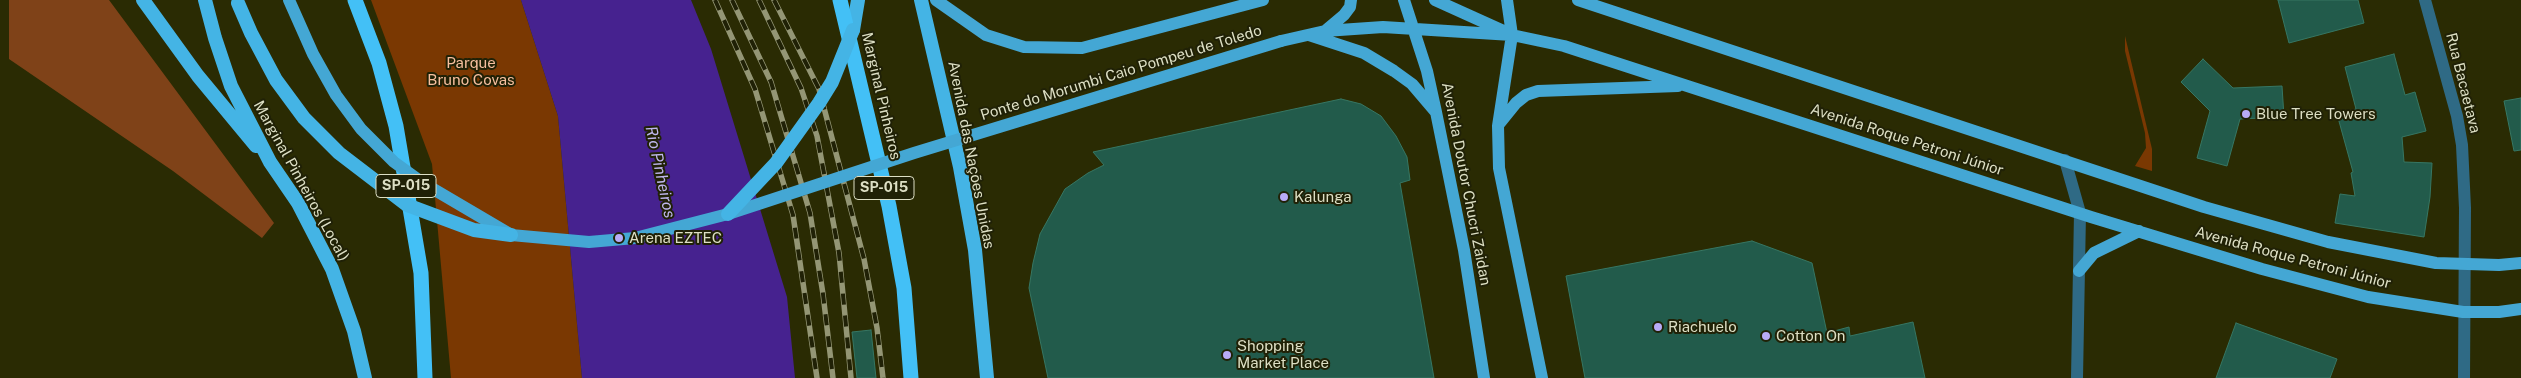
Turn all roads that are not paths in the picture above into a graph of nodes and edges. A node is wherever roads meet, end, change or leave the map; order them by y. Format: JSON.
{"nodes":[{"id":1,"x":143,"y":0,"type":"edge"},
{"id":2,"x":205,"y":0,"type":"edge"},
{"id":3,"x":289,"y":0,"type":"edge"},
{"id":4,"x":355,"y":0,"type":"edge"},
{"id":5,"x":840,"y":0,"type":"edge"},
{"id":6,"x":858,"y":0,"type":"edge"},
{"id":7,"x":921,"y":0,"type":"edge"},
{"id":8,"x":936,"y":0,"type":"edge"},
{"id":9,"x":1264,"y":0,"type":"edge"},
{"id":10,"x":1351,"y":0,"type":"edge"},
{"id":11,"x":1404,"y":0,"type":"edge"},
{"id":12,"x":1435,"y":0,"type":"edge"},
{"id":13,"x":1507,"y":0,"type":"edge"},
{"id":14,"x":1578,"y":0,"type":"edge"},
{"id":15,"x":2425,"y":0,"type":"edge"},
{"id":16,"x":238,"y":1,"type":"edge"},
{"id":17,"x":1413,"y":28,"type":"junction"},
{"id":18,"x":1325,"y":31,"type":"junction"},
{"id":19,"x":1309,"y":35,"type":"junction"},
{"id":20,"x":1512,"y":35,"type":"junction"},
{"id":21,"x":1280,"y":41,"type":"joint"},
{"id":22,"x":1686,"y":86,"type":"junction"},
{"id":23,"x":1436,"y":112,"type":"junction"},
{"id":24,"x":1498,"y":126,"type":"junction"},
{"id":25,"x":2065,"y":160,"type":"junction"},
{"id":26,"x":270,"y":162,"type":"junction"},
{"id":27,"x":2080,"y":213,"type":"junction"},
{"id":28,"x":728,"y":214,"type":"junction"},
{"id":29,"x":2139,"y":231,"type":"junction"},
{"id":30,"x":511,"y":234,"type":"junction"},
{"id":31,"x":2521,"y":263,"type":"edge"},
{"id":32,"x":2464,"y":264,"type":"junction"},
{"id":33,"x":2079,"y":271,"type":"junction"},
{"id":34,"x":2521,"y":309,"type":"edge"},
{"id":35,"x":2463,"y":312,"type":"junction"},
{"id":36,"x":365,"y":378,"type":"edge"},
{"id":37,"x":425,"y":378,"type":"edge"},
{"id":38,"x":911,"y":378,"type":"edge"},
{"id":39,"x":987,"y":378,"type":"edge"},
{"id":40,"x":1484,"y":378,"type":"edge"},
{"id":41,"x":1542,"y":378,"type":"edge"},
{"id":42,"x":2077,"y":378,"type":"edge"},
{"id":43,"x":2464,"y":378,"type":"edge"}],
"edges":[{"from":1,"to":26,"type":"highway"},
{"from":2,"to":26,"type":"highway","name":"Marginal Pinheiros (Local)"},
{"from":3,"to":30,"type":"main road","name":"Ponte do Morumbi Caio Pompeu de Toledo","bridge":true},
{"from":4,"to":37,"type":"highway","number":"SP-015"},
{"from":5,"to":38,"type":"highway","name":"Marginal Pinheiros","number":"SP-015"},
{"from":6,"to":28,"type":"highway","bridge":true},
{"from":7,"to":39,"type":"highway","name":"Avenida das Nações Unidas"},
{"from":8,"to":9,"type":"main road"},
{"from":10,"to":18,"type":"main road"},
{"from":11,"to":17,"type":"main road","name":"Avenida Doutor Chucri Zaidan"},
{"from":12,"to":20,"type":"main road"},
{"from":13,"to":20,"type":"main road"},
{"from":14,"to":25,"type":"main road","name":"Avenida Roque Petroni Júnior"},
{"from":15,"to":32,"type":"street","name":"Rua Bacaetava"},
{"from":16,"to":30,"type":"highway","bridge":true},
{"from":17,"to":18,"type":"main road","name":"Avenida Roque Petroni Júnior"},
{"from":17,"to":20,"type":"main road","name":"Avenida Roque Petroni Júnior"},
{"from":17,"to":23,"type":"main road","name":"Avenida Doutor Chucri Zaidan"},
{"from":18,"to":19,"type":"main road","name":"Avenida Roque Petroni Júnior"},
{"from":19,"to":21,"type":"main road","name":"Avenida Roque Petroni Júnior"},
{"from":19,"to":23,"type":"main road"},
{"from":20,"to":22,"type":"main road","name":"Avenida Roque Petroni Júnior"},
{"from":20,"to":24,"type":"main road"},
{"from":21,"to":28,"type":"main road","name":"Ponte do Morumbi Caio Pompeu de Toledo","bridge":true},
{"from":22,"to":24,"type":"main road"},
{"from":22,"to":27,"type":"main road","name":"Avenida Roque Petroni Júnior"},
{"from":23,"to":40,"type":"main road","name":"Avenida Doutor Chucri Zaidan"},
{"from":24,"to":41,"type":"main road"},
{"from":25,"to":27,"type":"street"},
{"from":25,"to":32,"type":"main road","name":"Avenida Roque Petroni Júnior"},
{"from":26,"to":36,"type":"highway","name":"Marginal Pinheiros (Local)"},
{"from":27,"to":29,"type":"main road","name":"Avenida Roque Petroni Júnior"},
{"from":27,"to":33,"type":"street"},
{"from":28,"to":30,"type":"main road","name":"Ponte do Morumbi Caio Pompeu de Toledo"},
{"from":29,"to":33,"type":"main road"},
{"from":29,"to":35,"type":"main road","name":"Avenida Roque Petroni Júnior"},
{"from":31,"to":32,"type":"main road","name":"Avenida Roque Petroni Júnior"},
{"from":32,"to":35,"type":"street","name":"Rua Bacaetava"},
{"from":33,"to":42,"type":"street"},
{"from":34,"to":35,"type":"main road","name":"Avenida Roque Petroni Júnior"},
{"from":35,"to":43,"type":"street","name":"Rua Bacaetava"}]}
